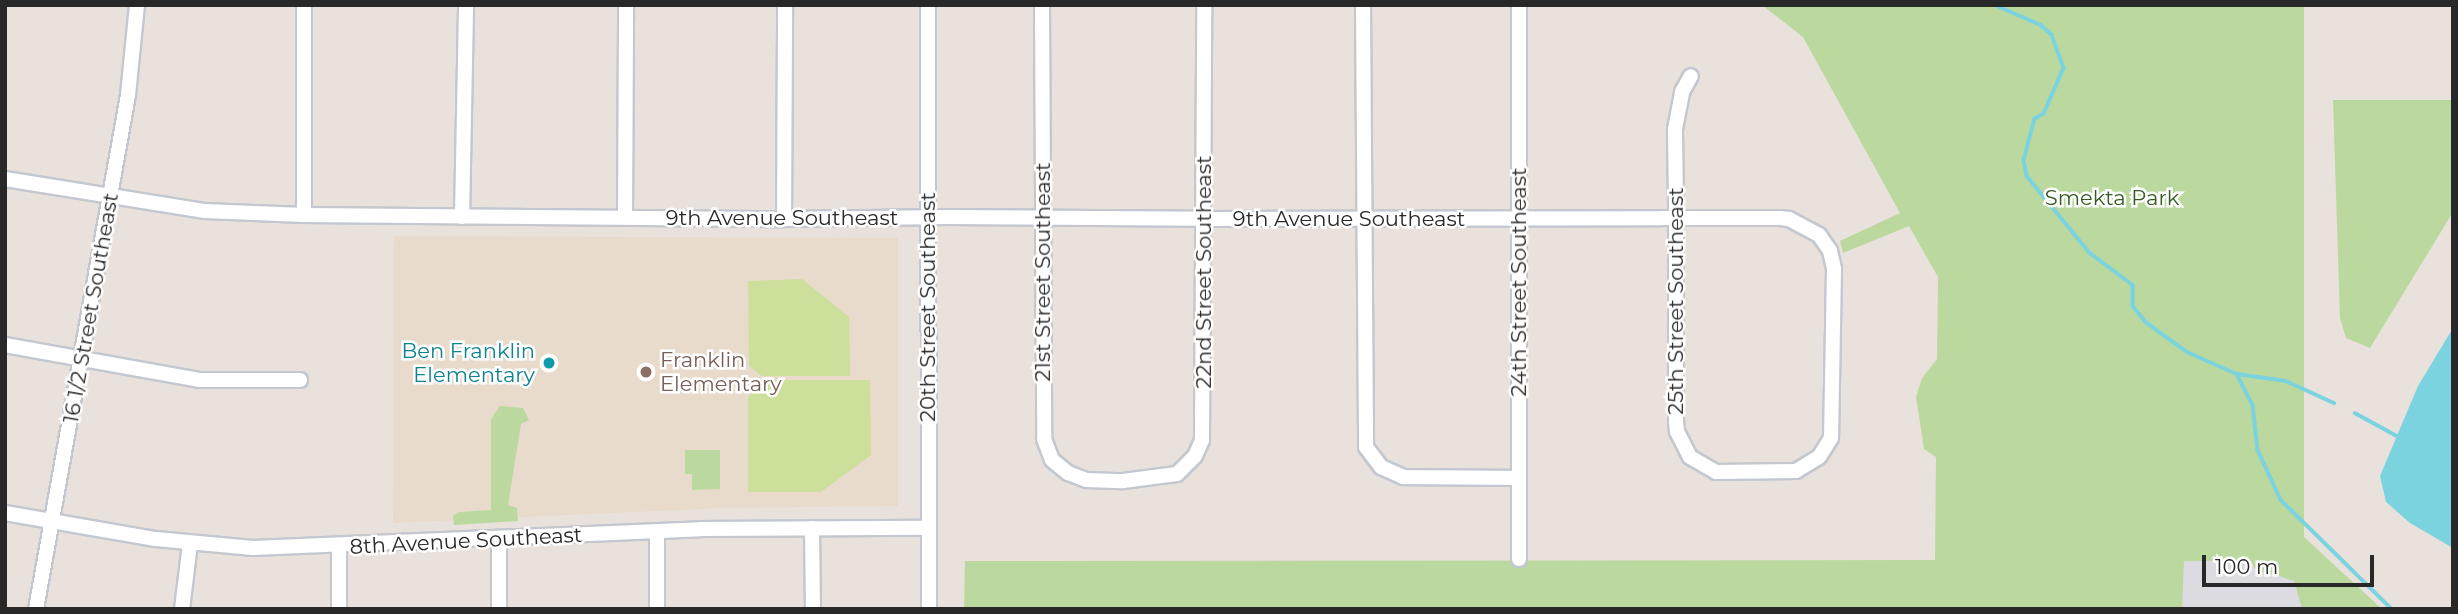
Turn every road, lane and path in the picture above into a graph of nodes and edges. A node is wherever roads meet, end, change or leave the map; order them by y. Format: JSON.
{"nodes":[{"id":1,"x":137,"y":5,"type":"edge"},
{"id":2,"x":304,"y":5,"type":"edge"},
{"id":3,"x":466,"y":5,"type":"edge"},
{"id":4,"x":626,"y":5,"type":"edge"},
{"id":5,"x":785,"y":5,"type":"edge"},
{"id":6,"x":928,"y":5,"type":"edge"},
{"id":7,"x":1042,"y":5,"type":"edge"},
{"id":8,"x":1204,"y":5,"type":"edge"},
{"id":9,"x":1363,"y":5,"type":"edge"},
{"id":10,"x":1519,"y":5,"type":"edge"},
{"id":11,"x":1691,"y":76,"type":"dead end"},
{"id":12,"x":5,"y":179,"type":"edge"},
{"id":13,"x":111,"y":196,"type":"junction"},
{"id":14,"x":304,"y":215,"type":"junction"},
{"id":15,"x":462,"y":217,"type":"junction"},
{"id":16,"x":625,"y":217,"type":"junction"},
{"id":17,"x":928,"y":218,"type":"junction"},
{"id":18,"x":1043,"y":218,"type":"junction"},
{"id":19,"x":1520,"y":218,"type":"junction"},
{"id":20,"x":1676,"y":218,"type":"junction"},
{"id":21,"x":784,"y":219,"type":"junction"},
{"id":22,"x":1205,"y":219,"type":"junction"},
{"id":23,"x":1363,"y":219,"type":"junction"},
{"id":24,"x":1812,"y":229,"type":"joint"},
{"id":25,"x":5,"y":345,"type":"edge"},
{"id":26,"x":82,"y":359,"type":"junction"},
{"id":27,"x":300,"y":380,"type":"dead end"},
{"id":28,"x":1520,"y":478,"type":"junction"},
{"id":29,"x":1123,"y":481,"type":"joint"},
{"id":30,"x":5,"y":513,"type":"edge"},
{"id":31,"x":52,"y":522,"type":"junction"},
{"id":32,"x":812,"y":528,"type":"junction"},
{"id":33,"x":929,"y":528,"type":"junction"},
{"id":34,"x":657,"y":531,"type":"junction"},
{"id":35,"x":499,"y":539,"type":"junction"},
{"id":36,"x":190,"y":544,"type":"junction"},
{"id":37,"x":339,"y":547,"type":"junction"},
{"id":38,"x":1519,"y":559,"type":"dead end"},
{"id":39,"x":36,"y":609,"type":"edge"},
{"id":40,"x":182,"y":609,"type":"edge"},
{"id":41,"x":339,"y":609,"type":"edge"},
{"id":42,"x":499,"y":609,"type":"edge"},
{"id":43,"x":657,"y":609,"type":"edge"},
{"id":44,"x":813,"y":609,"type":"edge"},
{"id":45,"x":929,"y":609,"type":"edge"}],
"edges":[{"from":1,"to":13,"type":"street","name":"16 1/2 Street Southeast"},
{"from":2,"to":14,"type":"street"},
{"from":3,"to":15,"type":"street"},
{"from":4,"to":16,"type":"street"},
{"from":5,"to":21,"type":"street"},
{"from":6,"to":17,"type":"street","name":"20th Street Southeast"},
{"from":7,"to":18,"type":"street","name":"21st Street Southeast"},
{"from":8,"to":22,"type":"street","name":"22nd Street Southeast"},
{"from":9,"to":23,"type":"street"},
{"from":10,"to":19,"type":"street","name":"24th Street Southeast"},
{"from":11,"to":20,"type":"street","name":"25th Street Southeast"},
{"from":12,"to":13,"type":"street","name":"9th Avenue Southeast"},
{"from":13,"to":14,"type":"street","name":"9th Avenue Southeast"},
{"from":13,"to":26,"type":"street","name":"16 1/2 Street Southeast"},
{"from":14,"to":15,"type":"street","name":"9th Avenue Southeast"},
{"from":15,"to":16,"type":"street","name":"9th Avenue Southeast"},
{"from":16,"to":21,"type":"street","name":"9th Avenue Southeast"},
{"from":17,"to":18,"type":"street","name":"9th Avenue Southeast"},
{"from":17,"to":21,"type":"street","name":"9th Avenue Southeast"},
{"from":17,"to":33,"type":"street","name":"20th Street Southeast"},
{"from":18,"to":22,"type":"street","name":"9th Avenue Southeast"},
{"from":18,"to":29,"type":"street","name":"21st Street Southeast"},
{"from":19,"to":20,"type":"street","name":"9th Avenue Southeast"},
{"from":19,"to":23,"type":"street","name":"9th Avenue Southeast"},
{"from":19,"to":28,"type":"street","name":"24th Street Southeast"},
{"from":20,"to":24,"type":"street","name":"9th Avenue Southeast"},
{"from":20,"to":24,"type":"street","name":"25th Street Southeast"},
{"from":22,"to":23,"type":"street","name":"9th Avenue Southeast"},
{"from":22,"to":29,"type":"street","name":"22nd Street Southeast"},
{"from":23,"to":28,"type":"street"},
{"from":25,"to":26,"type":"street"},
{"from":26,"to":27,"type":"street"},
{"from":26,"to":31,"type":"street","name":"16 1/2 Street Southeast"},
{"from":28,"to":38,"type":"street","name":"24th Street Southeast"},
{"from":30,"to":31,"type":"street","name":"8th Avenue Southeast"},
{"from":31,"to":36,"type":"street","name":"8th Avenue Southeast"},
{"from":31,"to":39,"type":"street","name":"16 1/2 Street Southeast"},
{"from":32,"to":33,"type":"street","name":"8th Avenue Southeast"},
{"from":32,"to":34,"type":"street","name":"8th Avenue Southeast"},
{"from":32,"to":44,"type":"street"},
{"from":33,"to":45,"type":"street","name":"20th Street Southeast"},
{"from":34,"to":35,"type":"street","name":"8th Avenue Southeast"},
{"from":34,"to":43,"type":"street"},
{"from":35,"to":37,"type":"street","name":"8th Avenue Southeast"},
{"from":35,"to":42,"type":"street"},
{"from":36,"to":37,"type":"street","name":"8th Avenue Southeast"},
{"from":36,"to":40,"type":"street"},
{"from":37,"to":41,"type":"street"}]}
